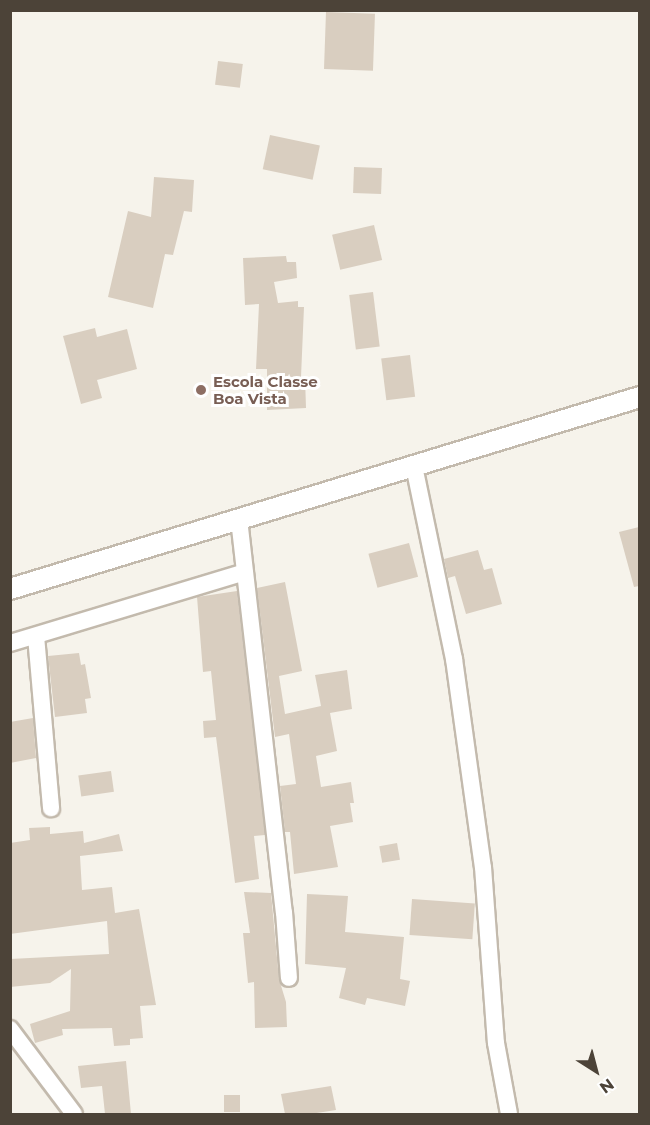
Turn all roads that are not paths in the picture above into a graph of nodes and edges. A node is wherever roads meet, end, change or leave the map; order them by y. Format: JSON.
{"nodes":[{"id":1,"x":639,"y":397,"type":"edge"},
{"id":2,"x":414,"y":466,"type":"junction"},
{"id":3,"x":239,"y":519,"type":"junction"},
{"id":4,"x":245,"y":572,"type":"junction"},
{"id":5,"x":10,"y":589,"type":"edge"},
{"id":6,"x":36,"y":636,"type":"junction"},
{"id":7,"x":10,"y":643,"type":"edge"},
{"id":8,"x":51,"y":808,"type":"dead end"},
{"id":9,"x":289,"y":978,"type":"dead end"},
{"id":10,"x":10,"y":1029,"type":"edge"},
{"id":11,"x":74,"y":1114,"type":"edge"},
{"id":12,"x":509,"y":1114,"type":"edge"}],
"edges":[{"from":1,"to":2,"type":"street"},
{"from":2,"to":3,"type":"street"},
{"from":2,"to":12,"type":"street"},
{"from":3,"to":4,"type":"street"},
{"from":3,"to":5,"type":"street"},
{"from":4,"to":6,"type":"street"},
{"from":4,"to":9,"type":"street"},
{"from":6,"to":7,"type":"street"},
{"from":6,"to":8,"type":"street"},
{"from":10,"to":11,"type":"street"}]}
